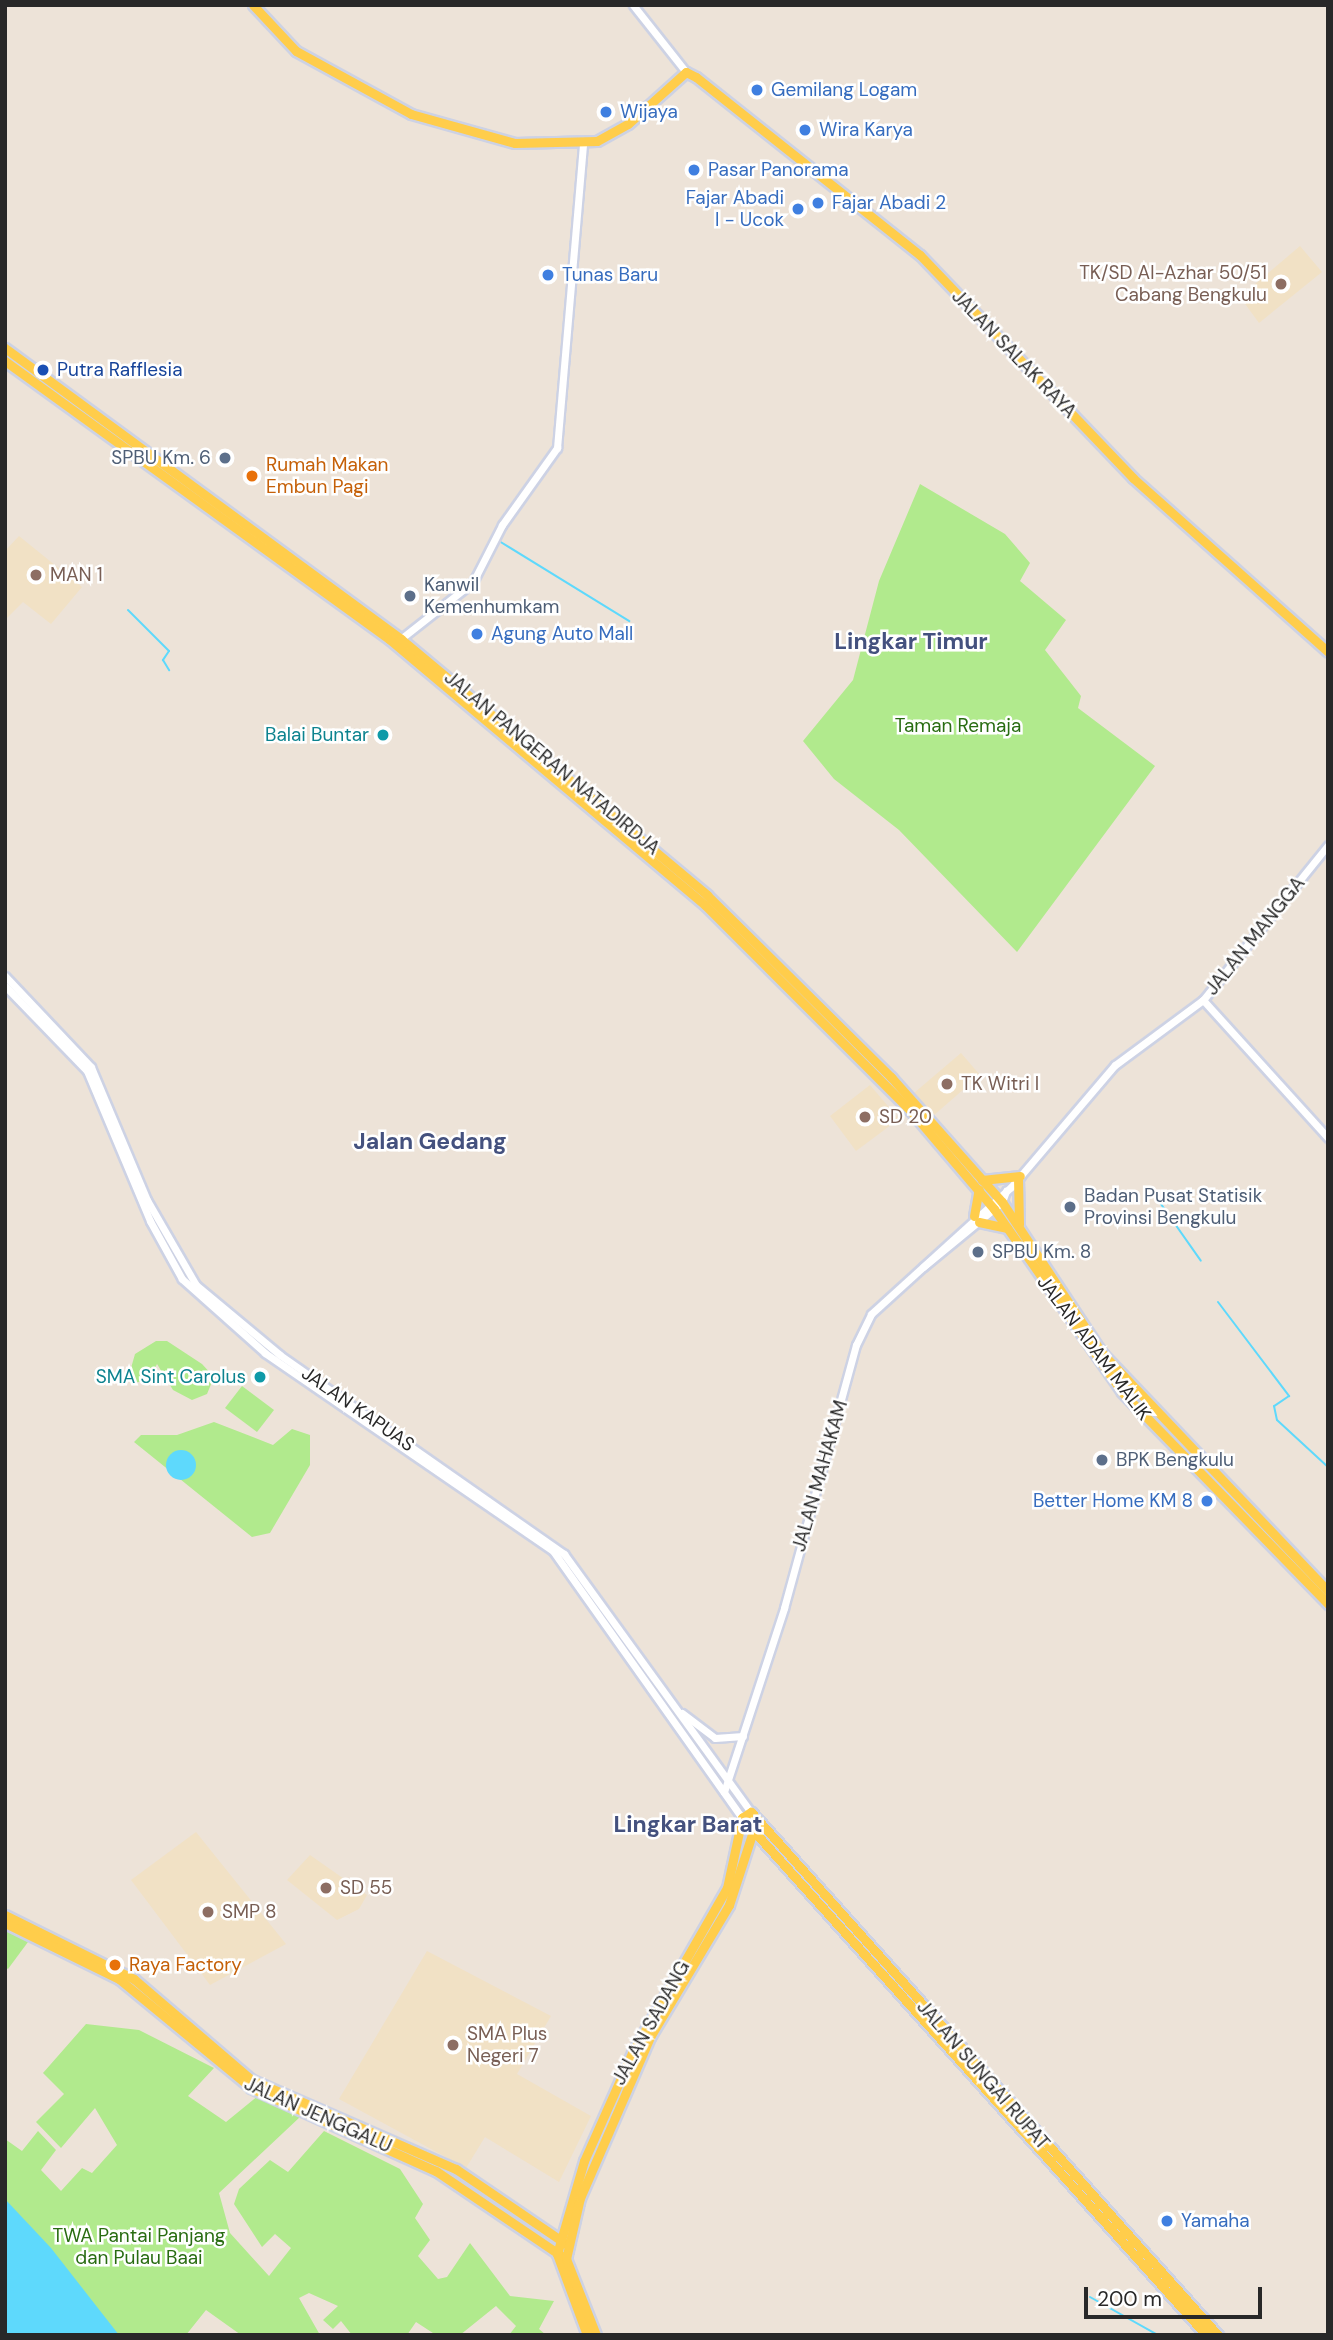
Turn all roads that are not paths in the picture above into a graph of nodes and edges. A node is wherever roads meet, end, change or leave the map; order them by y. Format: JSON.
{"nodes":[{"id":1,"x":253,"y":5,"type":"edge"},
{"id":2,"x":633,"y":5,"type":"edge"},
{"id":3,"x":686,"y":72,"type":"junction"},
{"id":4,"x":583,"y":145,"type":"junction"},
{"id":5,"x":5,"y":348,"type":"edge"},
{"id":6,"x":5,"y":361,"type":"edge"},
{"id":7,"x":53,"y":392,"type":"junction"},
{"id":8,"x":398,"y":642,"type":"junction"},
{"id":9,"x":1328,"y":652,"type":"edge"},
{"id":10,"x":1328,"y":845,"type":"edge"},
{"id":11,"x":5,"y":976,"type":"edge"},
{"id":12,"x":5,"y":986,"type":"edge"},
{"id":13,"x":1203,"y":1000,"type":"junction"},
{"id":14,"x":23,"y":1002,"type":"junction"},
{"id":15,"x":1328,"y":1138,"type":"edge"},
{"id":16,"x":1019,"y":1178,"type":"junction"},
{"id":17,"x":980,"y":1185,"type":"junction"},
{"id":18,"x":996,"y":1202,"type":"junction"},
{"id":19,"x":977,"y":1219,"type":"junction"},
{"id":20,"x":1007,"y":1228,"type":"junction"},
{"id":21,"x":1020,"y":1229,"type":"junction"},
{"id":22,"x":358,"y":1409,"type":"junction"},
{"id":23,"x":353,"y":1416,"type":"junction"},
{"id":24,"x":1176,"y":1443,"type":"junction"},
{"id":25,"x":1328,"y":1591,"type":"edge"},
{"id":26,"x":1328,"y":1604,"type":"edge"},
{"id":27,"x":635,"y":1661,"type":"junction"},
{"id":28,"x":674,"y":1706,"type":"junction"},
{"id":29,"x":745,"y":1734,"type":"junction"},
{"id":30,"x":728,"y":1789,"type":"junction"},
{"id":31,"x":746,"y":1815,"type":"junction"},
{"id":32,"x":755,"y":1824,"type":"junction"},
{"id":33,"x":5,"y":1915,"type":"edge"},
{"id":34,"x":5,"y":1923,"type":"edge"},
{"id":35,"x":948,"y":2040,"type":"junction"},
{"id":36,"x":564,"y":2243,"type":"junction"},
{"id":37,"x":561,"y":2256,"type":"junction"},
{"id":38,"x":587,"y":2335,"type":"edge"},
{"id":39,"x":596,"y":2335,"type":"edge"},
{"id":40,"x":1206,"y":2335,"type":"edge"},
{"id":41,"x":1218,"y":2335,"type":"edge"}],
"edges":[{"from":1,"to":4,"type":"main road"},
{"from":2,"to":3,"type":"street"},
{"from":3,"to":4,"type":"main road"},
{"from":3,"to":9,"type":"main road","name":"JALAN SALAK RAYA"},
{"from":4,"to":8,"type":"street"},
{"from":5,"to":7,"type":"main road"},
{"from":6,"to":7,"type":"main road"},
{"from":7,"to":8,"type":"main road","name":"JALAN PANGERAN NATADIRDJA"},
{"from":8,"to":17,"type":"main road","name":"JALAN PANGERAN NATADIRDJA"},
{"from":10,"to":13,"type":"street","name":"JALAN MANGGA"},
{"from":11,"to":14,"type":"street","name":"JALAN KAPUAS"},
{"from":12,"to":14,"type":"street","name":"JALAN KAPUAS"},
{"from":13,"to":15,"type":"street"},
{"from":13,"to":16,"type":"street","name":"JALAN MANGGA"},
{"from":14,"to":22,"type":"street","name":"JALAN KAPUAS"},
{"from":14,"to":23,"type":"street","name":"JALAN KAPUAS"},
{"from":16,"to":17,"type":"main road"},
{"from":16,"to":18,"type":"street","name":"JALAN MANGGA"},
{"from":16,"to":21,"type":"main road"},
{"from":17,"to":18,"type":"main road","name":"JALAN PANGERAN NATADIRDJA"},
{"from":17,"to":19,"type":"main road"},
{"from":18,"to":19,"type":"street","name":"JALAN MANGGA"},
{"from":18,"to":20,"type":"main road","name":"JALAN ADAM MALIK"},
{"from":18,"to":21,"type":"main road","name":"JALAN ADAM MALIK"},
{"from":19,"to":20,"type":"main road"},
{"from":19,"to":29,"type":"street","name":"JALAN MAHAKAM"},
{"from":20,"to":24,"type":"main road","name":"JALAN ADAM MALIK"},
{"from":21,"to":24,"type":"main road","name":"JALAN ADAM MALIK"},
{"from":22,"to":23,"type":"street"},
{"from":22,"to":27,"type":"street","name":"JALAN KAPUAS"},
{"from":23,"to":27,"type":"street","name":"JALAN KAPUAS"},
{"from":24,"to":25,"type":"main road","name":"JALAN ADAM MALIK"},
{"from":24,"to":26,"type":"main road","name":"JALAN ADAM MALIK"},
{"from":27,"to":28,"type":"street","name":"JALAN KAPUAS"},
{"from":27,"to":30,"type":"street","name":"JALAN KAPUAS"},
{"from":28,"to":29,"type":"street"},
{"from":28,"to":30,"type":"street","name":"JALAN KAPUAS"},
{"from":29,"to":30,"type":"street","name":"JALAN MAHAKAM"},
{"from":30,"to":31,"type":"street","name":"JALAN KAPUAS"},
{"from":31,"to":32,"type":"main road","name":"JALAN SUNGAI RUPAT"},
{"from":31,"to":36,"type":"main road","name":"JALAN SADANG"},
{"from":32,"to":35,"type":"main road","name":"JALAN SUNGAI RUPAT"},
{"from":32,"to":36,"type":"main road"},
{"from":33,"to":36,"type":"main road","name":"JALAN JENGGALU"},
{"from":34,"to":37,"type":"main road","name":"JALAN JENGGALU"},
{"from":35,"to":40,"type":"main road","name":"JALAN SUNGAI RUPAT"},
{"from":35,"to":41,"type":"main road","name":"JALAN SUNGAI RUPAT"},
{"from":36,"to":37,"type":"main road"},
{"from":37,"to":38,"type":"main road"},
{"from":37,"to":39,"type":"main road"}]}
